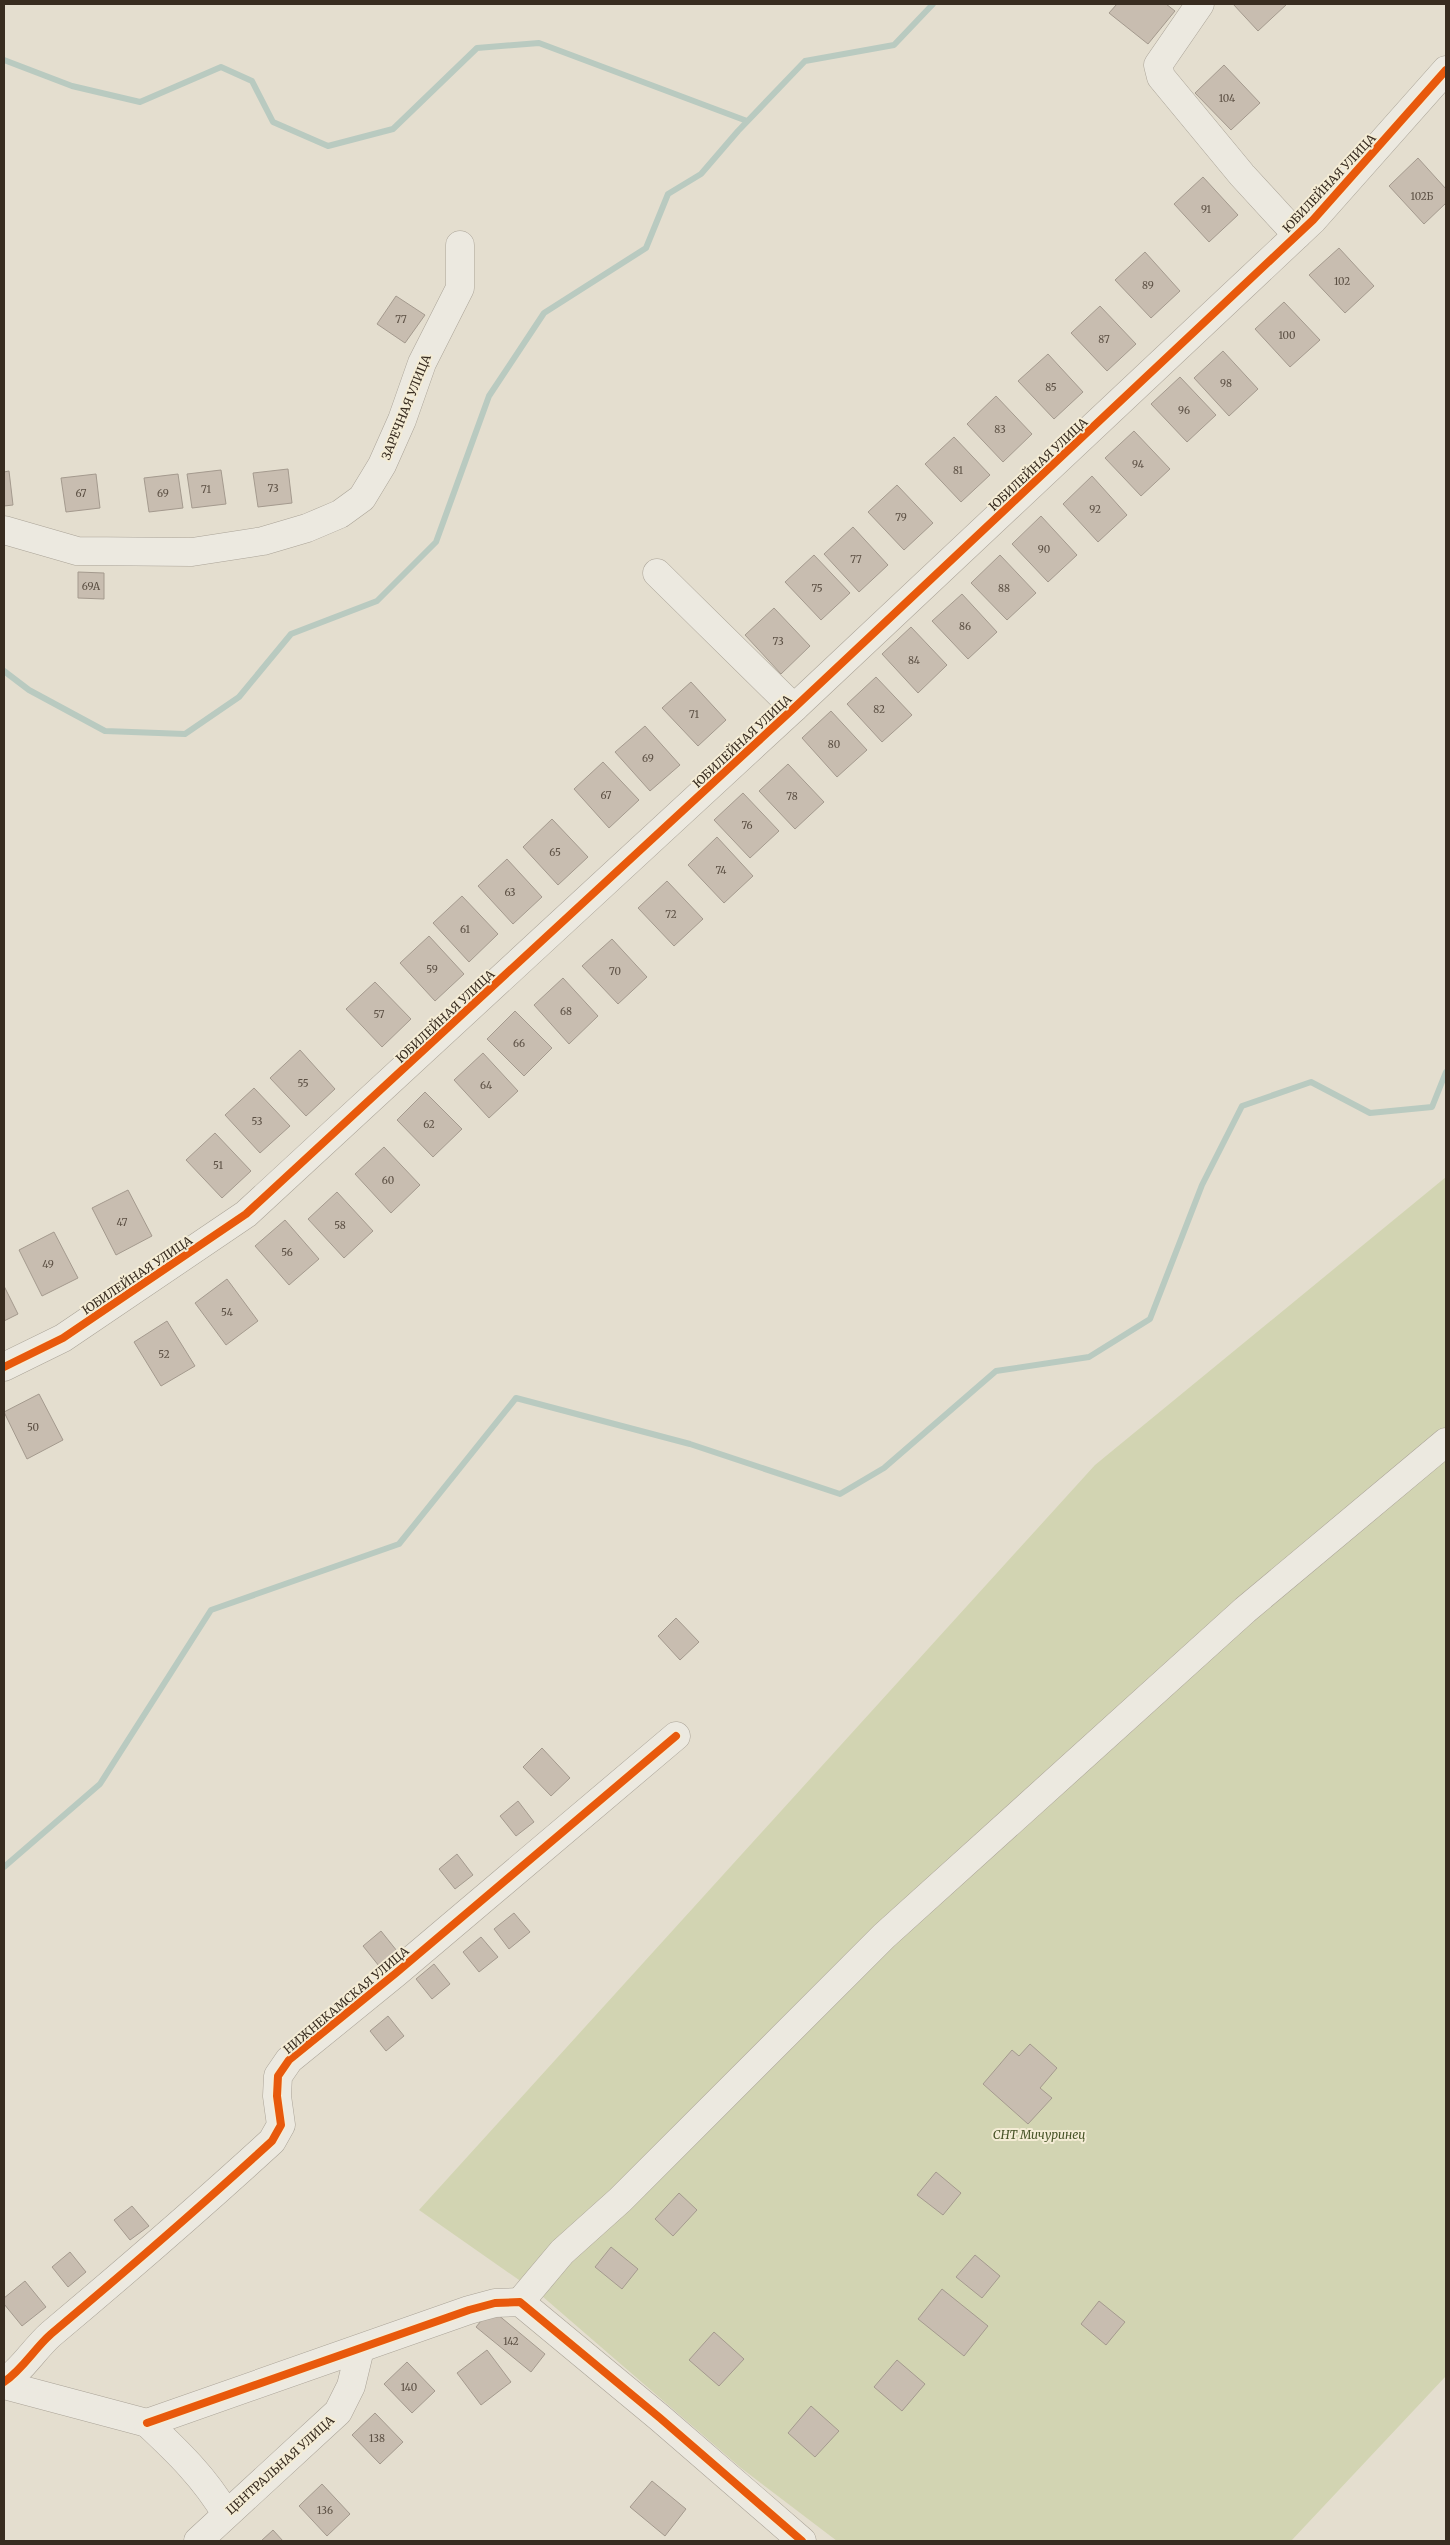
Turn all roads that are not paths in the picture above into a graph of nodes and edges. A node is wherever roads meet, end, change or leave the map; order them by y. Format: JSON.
{"nodes":[{"id":1,"x":1200,"y":4,"type":"edge"},
{"id":2,"x":1446,"y":70,"type":"edge"},
{"id":3,"x":1297,"y":235,"type":"junction"},
{"id":4,"x":460,"y":245,"type":"dead end"},
{"id":5,"x":4,"y":530,"type":"edge"},
{"id":6,"x":657,"y":574,"type":"dead end"},
{"id":7,"x":794,"y":708,"type":"junction"},
{"id":8,"x":4,"y":1368,"type":"edge"},
{"id":9,"x":1446,"y":1442,"type":"edge"},
{"id":10,"x":676,"y":1736,"type":"dead end"},
{"id":11,"x":520,"y":2302,"type":"junction"},
{"id":12,"x":36,"y":2347,"type":"junction"},
{"id":13,"x":360,"y":2348,"type":"junction"},
{"id":14,"x":4,"y":2384,"type":"edge"},
{"id":15,"x":38,"y":2393,"type":"junction"},
{"id":16,"x":147,"y":2423,"type":"junction"},
{"id":17,"x":226,"y":2514,"type":"junction"},
{"id":18,"x":799,"y":2540,"type":"edge"},
{"id":19,"x":198,"y":2541,"type":"edge"}],
"edges":[{"from":1,"to":3,"type":"street"},
{"from":2,"to":3,"type":"street","name":"ЮБИЛЕЙНАЯ УЛИЦА"},
{"from":3,"to":7,"type":"street","name":"ЮБИЛЕЙНАЯ УЛИЦА"},
{"from":4,"to":5,"type":"street","name":"ЗАРЕЧНАЯ УЛИЦА"},
{"from":6,"to":7,"type":"street"},
{"from":7,"to":8,"type":"street","name":"ЮБИЛЕЙНАЯ УЛИЦА"},
{"from":9,"to":11,"type":"street"},
{"from":10,"to":12,"type":"street","name":"НИЖНЕКАМСКАЯ УЛИЦА"},
{"from":11,"to":13,"type":"street"},
{"from":11,"to":18,"type":"street"},
{"from":12,"to":14,"type":"street","name":"НИЖНЕКАМСКАЯ УЛИЦА"},
{"from":12,"to":15,"type":"street"},
{"from":13,"to":16,"type":"street"},
{"from":13,"to":17,"type":"street","name":"ЦЕНТРАЛЬНАЯ УЛИЦА"},
{"from":14,"to":15,"type":"street"},
{"from":15,"to":16,"type":"street"},
{"from":16,"to":17,"type":"street"},
{"from":17,"to":19,"type":"street","name":"ЦЕНТРАЛЬНАЯ УЛИЦА"}]}
